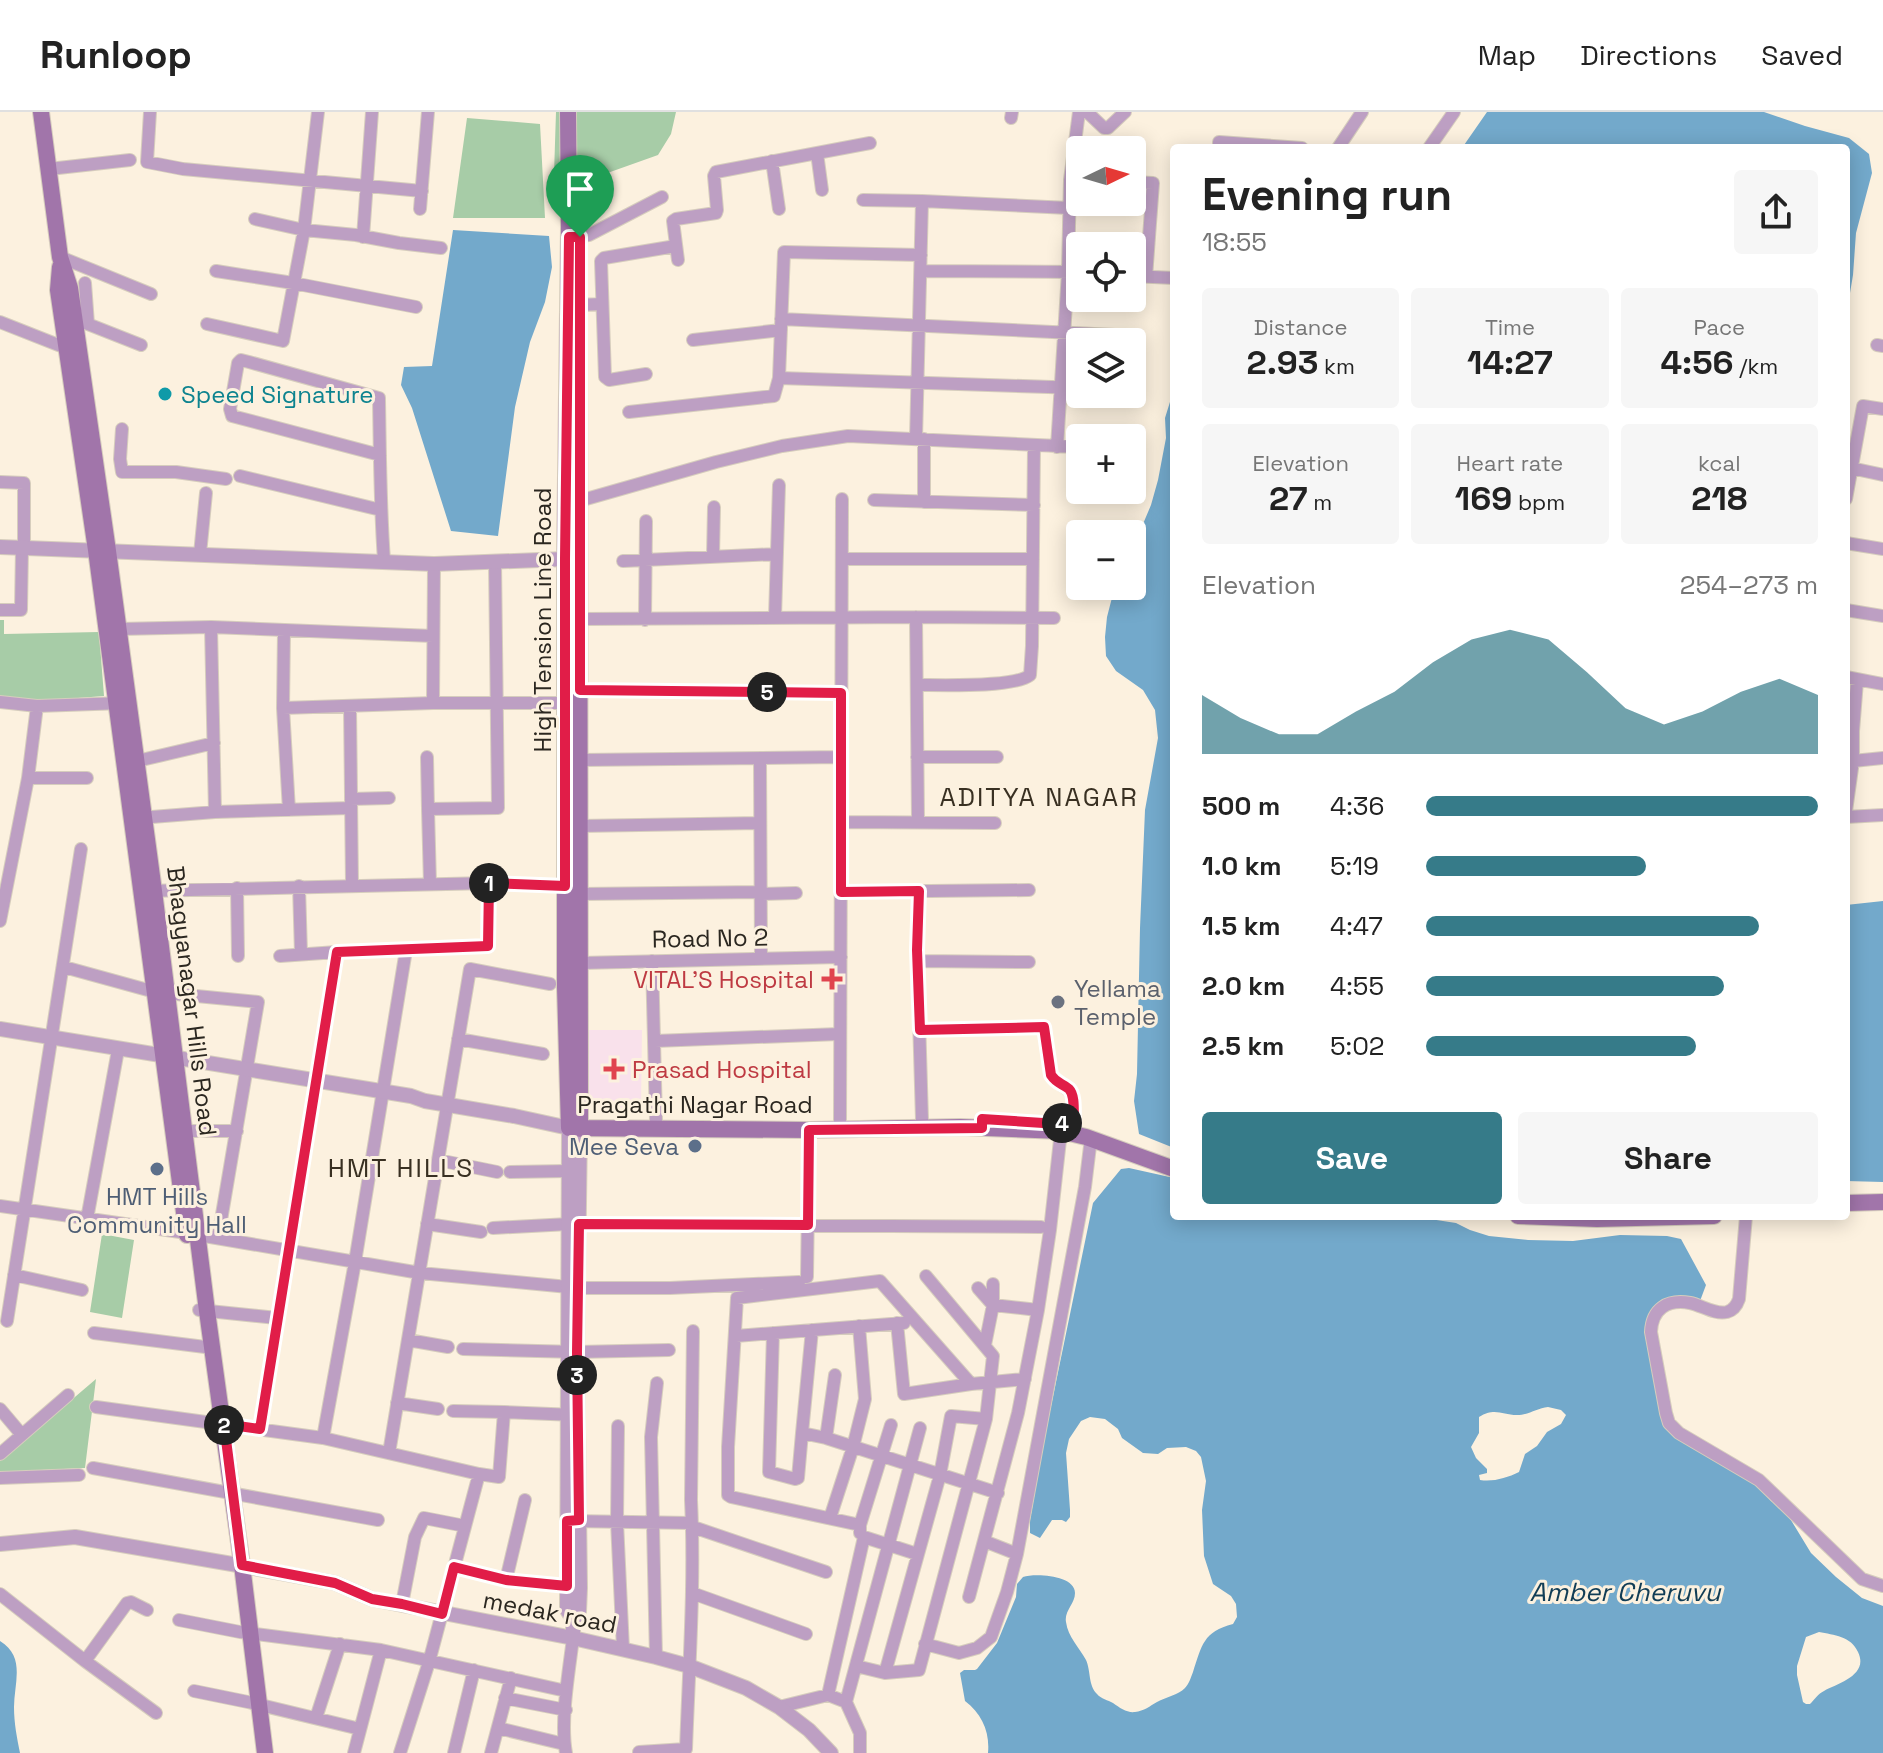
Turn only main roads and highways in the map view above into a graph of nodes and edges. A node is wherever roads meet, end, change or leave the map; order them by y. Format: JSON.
{"nodes":[{"id":1,"x":41,"y":112,"type":"edge"},
{"id":2,"x":568,"y":112,"type":"edge"},
{"id":3,"x":578,"y":112,"type":"edge"},
{"id":4,"x":574,"y":237,"type":"junction"},
{"id":5,"x":60,"y":257,"type":"junction"},
{"id":6,"x":85,"y":435,"type":"junction"},
{"id":7,"x":102,"y":551,"type":"junction"},
{"id":8,"x":122,"y":703,"type":"junction"},
{"id":9,"x":125,"y":724,"type":"junction"},
{"id":10,"x":138,"y":818,"type":"junction"},
{"id":11,"x":572,"y":890,"type":"junction"},
{"id":12,"x":170,"y":1057,"type":"junction"},
{"id":13,"x":574,"y":1123,"type":"junction"},
{"id":14,"x":982,"y":1124,"type":"junction"},
{"id":15,"x":1067,"y":1128,"type":"junction"},
{"id":16,"x":1170,"y":1159,"type":"edge"},
{"id":17,"x":1170,"y":1168,"type":"edge"},
{"id":18,"x":1883,"y":1202,"type":"edge"},
{"id":19,"x":1850,"y":1203,"type":"edge"},
{"id":20,"x":1850,"y":1213,"type":"edge"},
{"id":21,"x":1883,"y":1213,"type":"edge"},
{"id":22,"x":192,"y":1234,"type":"junction"},
{"id":23,"x":264,"y":1753,"type":"edge"}],
"edges":[{"from":1,"to":5,"type":"main road","name":"Bhagyanagar Hills Road"},
{"from":2,"to":4,"type":"main road","name":"High Tension Line Road"},
{"from":3,"to":4,"type":"main road","name":"High Tension Line Road"},
{"from":4,"to":11,"type":"main road","name":"High Tension Line Road"},
{"from":4,"to":11,"type":"main road","name":"High Tension Line Road"},
{"from":5,"to":6,"type":"main road","name":"Bhagyanagar Hills Road"},
{"from":5,"to":6,"type":"main road","name":"Bhagyanagar Hills Road"},
{"from":6,"to":7,"type":"main road","name":"Bhagyanagar Hills Road"},
{"from":6,"to":7,"type":"main road","name":"Bhagyanagar Hills Road"},
{"from":7,"to":8,"type":"main road","name":"Bhagyanagar Hills Road"},
{"from":7,"to":8,"type":"main road","name":"Bhagyanagar Hills Road"},
{"from":8,"to":9,"type":"main road","name":"Bhagyanagar Hills Road"},
{"from":9,"to":10,"type":"main road","name":"Bhagyanagar Hills Road"},
{"from":9,"to":10,"type":"main road","name":"Bhagyanagar Hills Road"},
{"from":10,"to":12,"type":"main road","name":"Bhagyanagar Hills Road"},
{"from":11,"to":13,"type":"main road","name":"High Tension Line Road"},
{"from":11,"to":13,"type":"main road","name":"High Tension Line Road"},
{"from":12,"to":22,"type":"main road","name":"Bhagyanagar Hills Road"},
{"from":12,"to":22,"type":"main road","name":"Bhagyanagar Hills Road"},
{"from":13,"to":14,"type":"main road","name":"Pragathi Nagar Road"},
{"from":13,"to":14,"type":"main road","name":"Pragathi Nagar Road"},
{"from":14,"to":15,"type":"main road"},
{"from":15,"to":16,"type":"main road"},
{"from":15,"to":17,"type":"main road"},
{"from":18,"to":19,"type":"main road"},
{"from":20,"to":21,"type":"main road"},
{"from":22,"to":23,"type":"main road","name":"Bhagyanagar Hills Road"}]}
